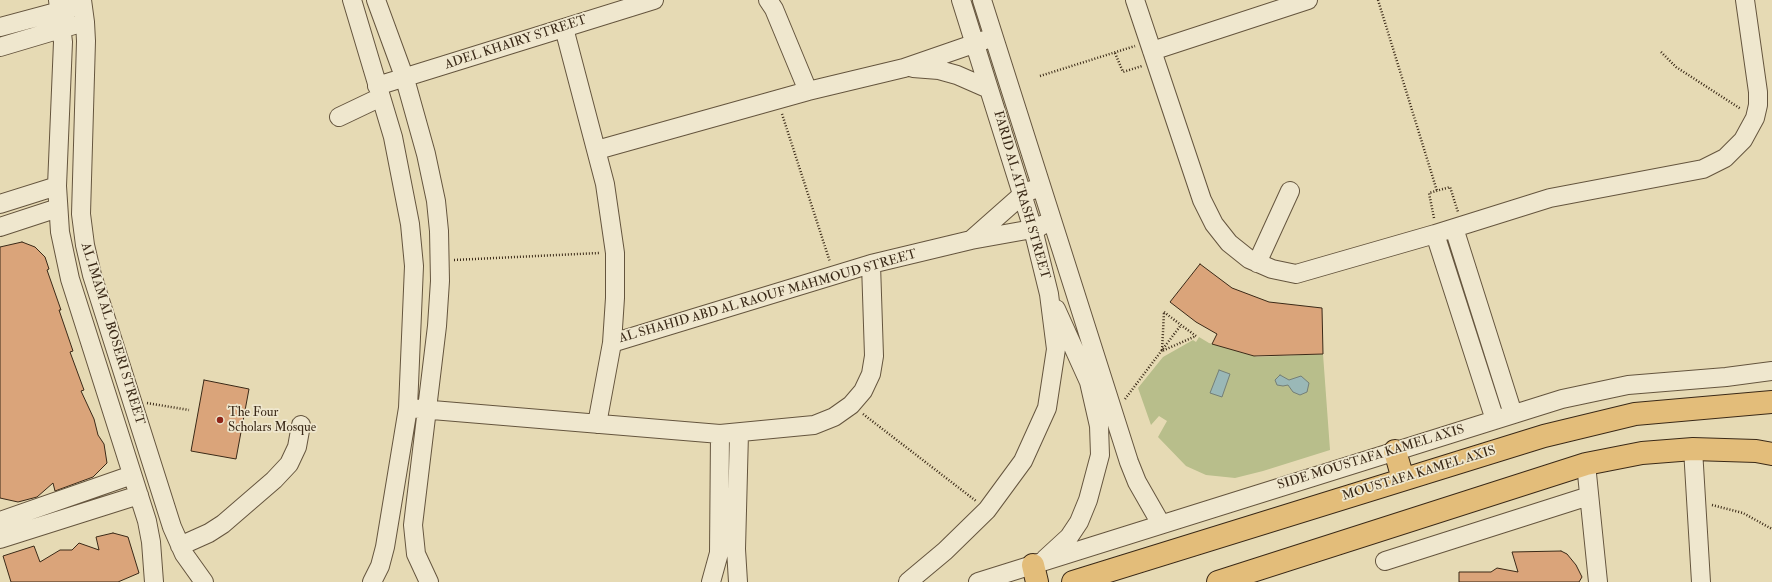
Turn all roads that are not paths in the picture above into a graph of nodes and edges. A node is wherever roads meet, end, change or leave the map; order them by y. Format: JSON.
{"nodes":[{"id":1,"x":352,"y":0,"type":"edge"},
{"id":2,"x":376,"y":0,"type":"edge"},
{"id":3,"x":654,"y":0,"type":"edge"},
{"id":4,"x":768,"y":0,"type":"edge"},
{"id":5,"x":961,"y":0,"type":"edge"},
{"id":6,"x":982,"y":0,"type":"edge"},
{"id":7,"x":1136,"y":0,"type":"edge"},
{"id":8,"x":1308,"y":0,"type":"edge"},
{"id":9,"x":1745,"y":0,"type":"edge"},
{"id":10,"x":59,"y":5,"type":"edge"},
{"id":11,"x":84,"y":9,"type":"edge"},
{"id":12,"x":0,"y":27,"type":"edge"},
{"id":13,"x":63,"y":28,"type":"junction"},
{"id":14,"x":564,"y":28,"type":"junction"},
{"id":15,"x":994,"y":38,"type":"junction"},
{"id":16,"x":975,"y":44,"type":"junction"},
{"id":17,"x":0,"y":47,"type":"edge"},
{"id":18,"x":1152,"y":51,"type":"junction"},
{"id":19,"x":904,"y":68,"type":"junction"},
{"id":20,"x":405,"y":78,"type":"junction"},
{"id":21,"x":989,"y":89,"type":"junction"},
{"id":22,"x":379,"y":91,"type":"junction"},
{"id":23,"x":808,"y":91,"type":"junction"},
{"id":24,"x":339,"y":117,"type":"dead end"},
{"id":25,"x":597,"y":150,"type":"junction"},
{"id":26,"x":57,"y":186,"type":"junction"},
{"id":27,"x":1290,"y":191,"type":"dead end"},
{"id":28,"x":1043,"y":193,"type":"junction"},
{"id":29,"x":1023,"y":194,"type":"junction"},
{"id":30,"x":0,"y":204,"type":"edge"},
{"id":31,"x":58,"y":208,"type":"junction"},
{"id":32,"x":1050,"y":216,"type":"junction"},
{"id":33,"x":0,"y":227,"type":"edge"},
{"id":34,"x":1033,"y":229,"type":"junction"},
{"id":35,"x":1448,"y":231,"type":"junction"},
{"id":36,"x":971,"y":240,"type":"junction"},
{"id":37,"x":1257,"y":263,"type":"junction"},
{"id":38,"x":871,"y":264,"type":"junction"},
{"id":39,"x":1050,"y":294,"type":"junction"},
{"id":40,"x":612,"y":343,"type":"junction"},
{"id":41,"x":1772,"y":371,"type":"edge"},
{"id":42,"x":1772,"y":402,"type":"edge"},
{"id":43,"x":408,"y":408,"type":"junction"},
{"id":44,"x":428,"y":410,"type":"junction"},
{"id":45,"x":1513,"y":414,"type":"junction"},
{"id":46,"x":1495,"y":420,"type":"junction"},
{"id":47,"x":597,"y":424,"type":"junction"},
{"id":48,"x":301,"y":425,"type":"dead end"},
{"id":49,"x":739,"y":433,"type":"junction"},
{"id":50,"x":720,"y":434,"type":"junction"},
{"id":51,"x":1694,"y":449,"type":"junction"},
{"id":52,"x":1395,"y":451,"type":"junction"},
{"id":53,"x":1772,"y":454,"type":"edge"},
{"id":54,"x":1586,"y":464,"type":"junction"},
{"id":55,"x":132,"y":475,"type":"junction"},
{"id":56,"x":1403,"y":479,"type":"junction"},
{"id":57,"x":139,"y":495,"type":"junction"},
{"id":58,"x":1589,"y":496,"type":"junction"},
{"id":59,"x":168,"y":513,"type":"junction"},
{"id":60,"x":0,"y":521,"type":"edge"},
{"id":61,"x":147,"y":521,"type":"junction"},
{"id":62,"x":1161,"y":524,"type":"junction"},
{"id":63,"x":0,"y":539,"type":"edge"},
{"id":64,"x":180,"y":546,"type":"junction"},
{"id":65,"x":1385,"y":561,"type":"dead end"},
{"id":66,"x":1037,"y":570,"type":"edge"},
{"id":67,"x":154,"y":582,"type":"edge"},
{"id":68,"x":204,"y":582,"type":"edge"},
{"id":69,"x":372,"y":582,"type":"edge"},
{"id":70,"x":429,"y":582,"type":"edge"},
{"id":71,"x":711,"y":582,"type":"edge"},
{"id":72,"x":738,"y":582,"type":"edge"},
{"id":73,"x":908,"y":582,"type":"edge"},
{"id":74,"x":978,"y":582,"type":"edge"},
{"id":75,"x":1074,"y":582,"type":"edge"},
{"id":76,"x":1218,"y":582,"type":"edge"},
{"id":77,"x":1598,"y":582,"type":"edge"},
{"id":78,"x":1701,"y":582,"type":"edge"}],
"edges":[{"from":1,"to":22,"type":"street"},
{"from":2,"to":20,"type":"street"},
{"from":3,"to":14,"type":"street","name":"ADEL KHAIRY STREET"},
{"from":4,"to":23,"type":"street"},
{"from":5,"to":16,"type":"street","name":"FARID AL ATRASH STREET"},
{"from":6,"to":15,"type":"street","name":"FARID AL ATRASH STREET"},
{"from":7,"to":18,"type":"street"},
{"from":8,"to":18,"type":"street"},
{"from":9,"to":35,"type":"street"},
{"from":10,"to":11,"type":"street"},
{"from":10,"to":12,"type":"street"},
{"from":10,"to":13,"type":"street","name":"AL IMAM AL BOSERI STREET"},
{"from":11,"to":13,"type":"street"},
{"from":11,"to":59,"type":"street","name":"AL IMAM AL BOSERI STREET"},
{"from":13,"to":17,"type":"street"},
{"from":13,"to":26,"type":"street","name":"AL IMAM AL BOSERI STREET"},
{"from":14,"to":20,"type":"street","name":"ADEL KHAIRY STREET"},
{"from":14,"to":25,"type":"street"},
{"from":15,"to":16,"type":"street"},
{"from":15,"to":28,"type":"street","name":"FARID AL ATRASH STREET"},
{"from":16,"to":19,"type":"street"},
{"from":16,"to":21,"type":"street","name":"FARID AL ATRASH STREET"},
{"from":18,"to":37,"type":"street"},
{"from":19,"to":21,"type":"street"},
{"from":19,"to":23,"type":"street"},
{"from":20,"to":22,"type":"street","name":"ADEL KHAIRY STREET"},
{"from":20,"to":44,"type":"street"},
{"from":21,"to":29,"type":"street","name":"FARID AL ATRASH STREET"},
{"from":22,"to":24,"type":"street","name":"ADEL KHAIRY STREET"},
{"from":22,"to":43,"type":"street"},
{"from":23,"to":25,"type":"street"},
{"from":25,"to":40,"type":"street"},
{"from":26,"to":30,"type":"street"},
{"from":26,"to":31,"type":"street","name":"AL IMAM AL BOSERI STREET"},
{"from":27,"to":37,"type":"street"},
{"from":28,"to":29,"type":"street"},
{"from":28,"to":32,"type":"street","name":"FARID AL ATRASH STREET"},
{"from":29,"to":34,"type":"street","name":"FARID AL ATRASH STREET"},
{"from":29,"to":36,"type":"street","name":"AL SHAHID ABD AL RAOUF MAHMOUD STREET"},
{"from":31,"to":33,"type":"street"},
{"from":31,"to":55,"type":"street","name":"AL IMAM AL BOSERI STREET"},
{"from":32,"to":34,"type":"street","name":"AL SHAHID ABD AL RAOUF MAHMOUD STREET"},
{"from":32,"to":62,"type":"street","name":"FARID AL ATRASH STREET"},
{"from":34,"to":36,"type":"street","name":"AL SHAHID ABD AL RAOUF MAHMOUD STREET"},
{"from":34,"to":39,"type":"street","name":"FARID AL ATRASH STREET"},
{"from":35,"to":37,"type":"street"},
{"from":35,"to":45,"type":"street"},
{"from":35,"to":46,"type":"street"},
{"from":36,"to":38,"type":"street","name":"AL SHAHID ABD AL RAOUF MAHMOUD STREET"},
{"from":38,"to":40,"type":"street","name":"AL SHAHID ABD AL RAOUF MAHMOUD STREET"},
{"from":38,"to":49,"type":"street"},
{"from":39,"to":66,"type":"street"},
{"from":39,"to":73,"type":"street","name":"FARID AL ATRASH STREET"},
{"from":40,"to":47,"type":"street"},
{"from":41,"to":45,"type":"street","name":"SIDE MOUSTAFA KAMEL AXIS"},
{"from":42,"to":56,"type":"main road","name":"MOUSTAFA KAMEL AXIS"},
{"from":43,"to":44,"type":"street"},
{"from":43,"to":69,"type":"street"},
{"from":44,"to":47,"type":"street"},
{"from":44,"to":70,"type":"street"},
{"from":45,"to":46,"type":"street","name":"SIDE MOUSTAFA KAMEL AXIS"},
{"from":46,"to":52,"type":"street","name":"SIDE MOUSTAFA KAMEL AXIS"},
{"from":47,"to":50,"type":"street"},
{"from":48,"to":64,"type":"street"},
{"from":49,"to":50,"type":"street"},
{"from":49,"to":72,"type":"street"},
{"from":50,"to":71,"type":"street"},
{"from":51,"to":53,"type":"main road"},
{"from":51,"to":54,"type":"main road"},
{"from":51,"to":78,"type":"street"},
{"from":52,"to":56,"type":"main road"},
{"from":52,"to":62,"type":"street","name":"SIDE MOUSTAFA KAMEL AXIS"},
{"from":54,"to":58,"type":"street"},
{"from":54,"to":76,"type":"main road"},
{"from":55,"to":57,"type":"street","name":"AL IMAM AL BOSERI STREET"},
{"from":55,"to":60,"type":"street"},
{"from":56,"to":75,"type":"main road","name":"MOUSTAFA KAMEL AXIS"},
{"from":57,"to":61,"type":"street","name":"AL IMAM AL BOSERI STREET"},
{"from":57,"to":63,"type":"street"},
{"from":58,"to":65,"type":"street"},
{"from":58,"to":77,"type":"street"},
{"from":59,"to":61,"type":"street"},
{"from":59,"to":64,"type":"street","name":"AL IMAM AL BOSERI STREET"},
{"from":61,"to":67,"type":"street","name":"AL IMAM AL BOSERI STREET"},
{"from":62,"to":66,"type":"street","name":"SIDE MOUSTAFA KAMEL AXIS"},
{"from":64,"to":68,"type":"street","name":"AL IMAM AL BOSERI STREET"},
{"from":66,"to":74,"type":"street","name":"SIDE MOUSTAFA KAMEL AXIS"}]}
